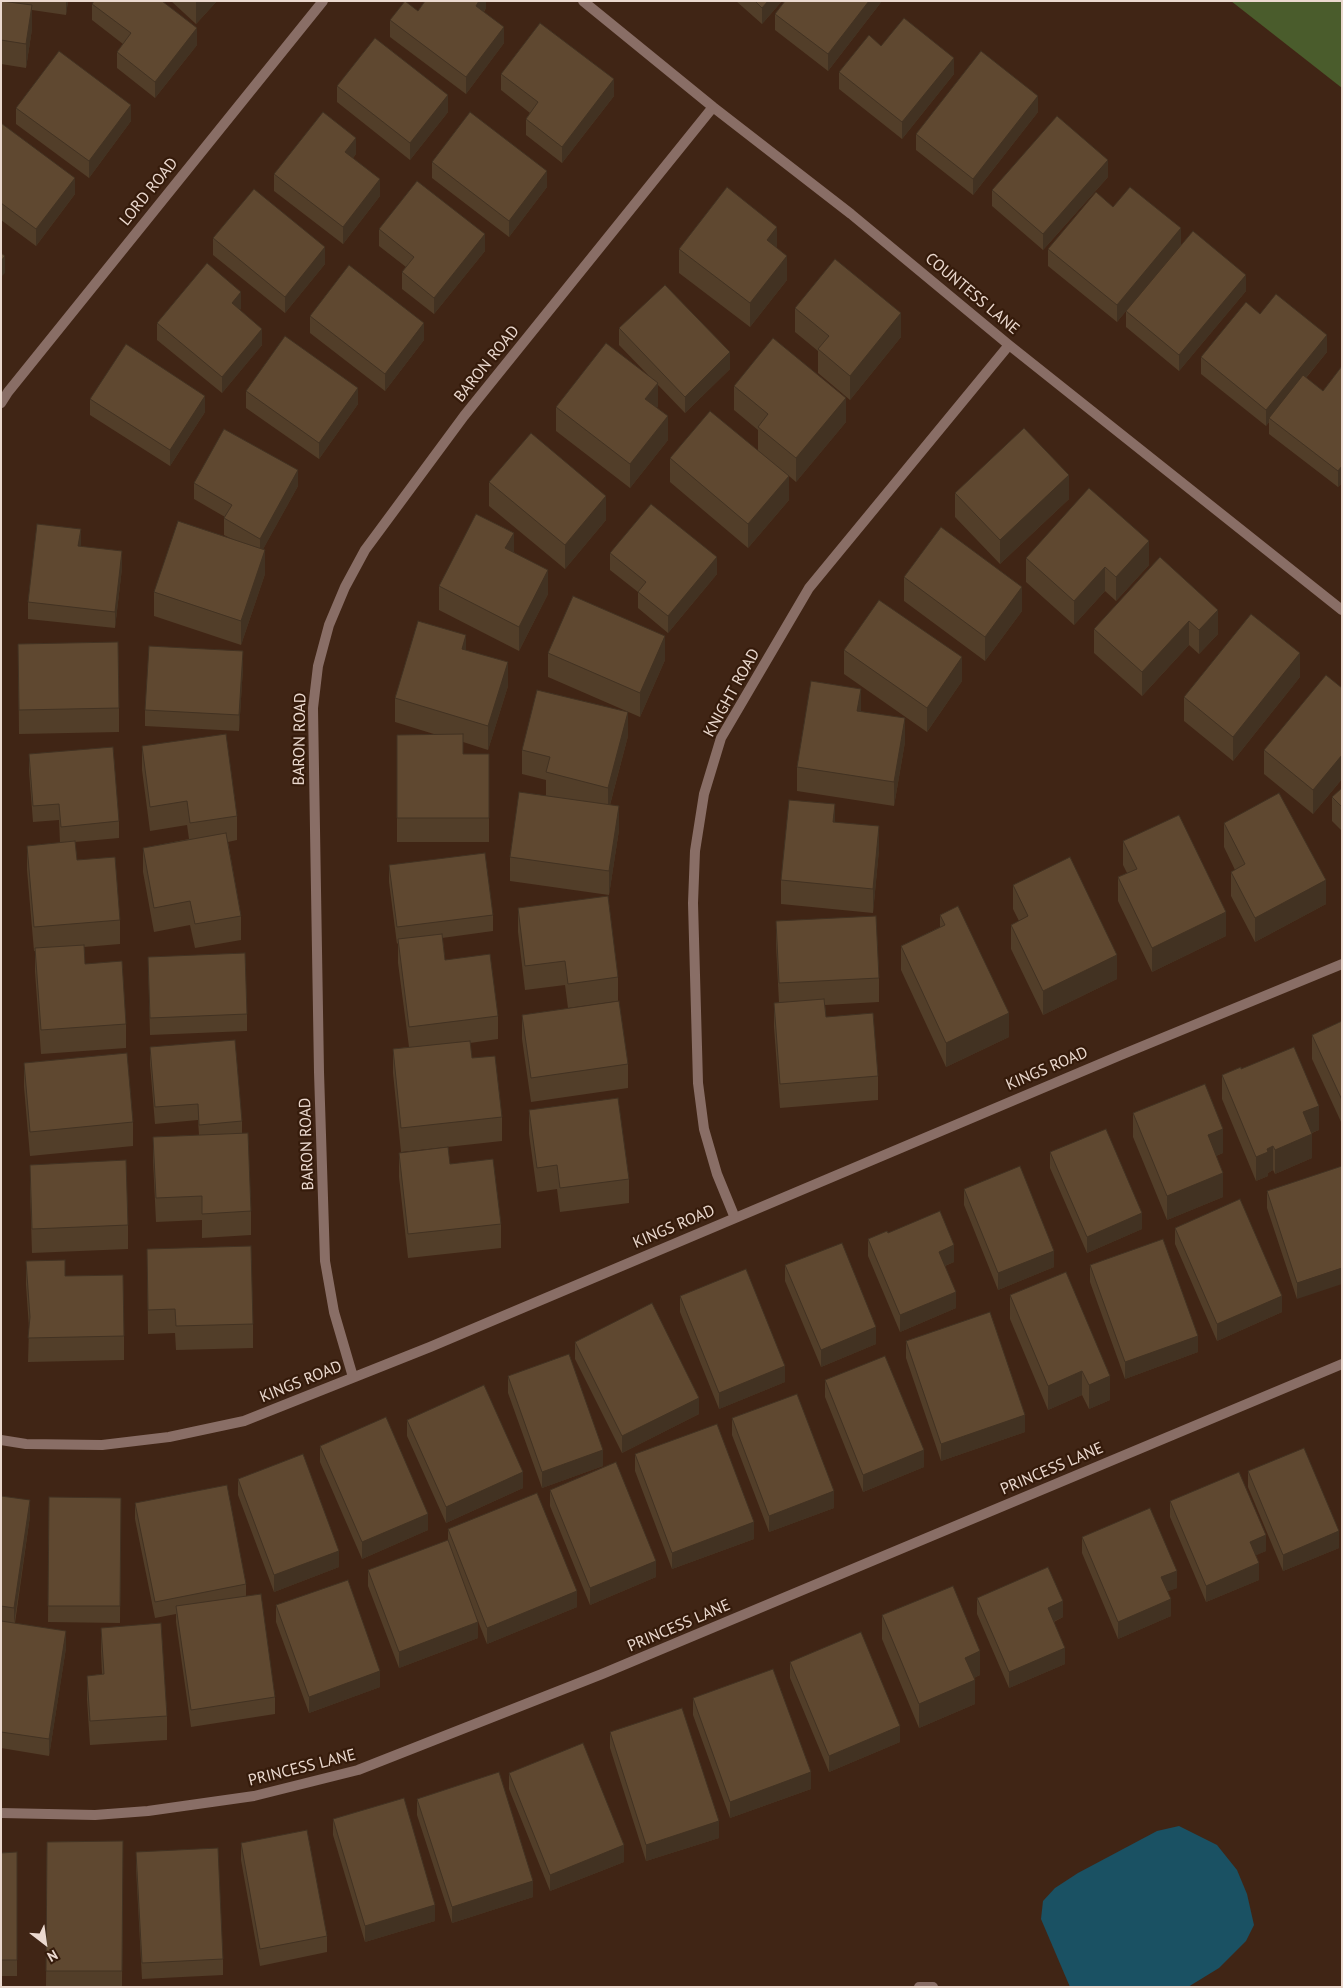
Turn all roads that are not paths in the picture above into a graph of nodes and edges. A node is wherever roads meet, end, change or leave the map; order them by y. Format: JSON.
{"nodes":[{"id":1,"x":323,"y":1,"type":"edge"},
{"id":2,"x":583,"y":1,"type":"edge"},
{"id":3,"x":713,"y":107,"type":"junction"},
{"id":4,"x":1009,"y":345,"type":"junction"},
{"id":5,"x":1,"y":403,"type":"edge"},
{"id":6,"x":1342,"y":610,"type":"edge"},
{"id":7,"x":1342,"y":964,"type":"edge"},
{"id":8,"x":735,"y":1218,"type":"junction"},
{"id":9,"x":1342,"y":1364,"type":"edge"},
{"id":10,"x":354,"y":1377,"type":"junction"},
{"id":11,"x":1,"y":1440,"type":"edge"},
{"id":12,"x":1,"y":1813,"type":"edge"},
{"id":13,"x":919,"y":1987,"type":"edge"},
{"id":14,"x":933,"y":1987,"type":"edge"}],
"edges":[{"from":1,"to":5,"type":"street","name":"LORD ROAD"},
{"from":2,"to":3,"type":"street","name":"COUNTESS LANE"},
{"from":3,"to":4,"type":"street","name":"COUNTESS LANE"},
{"from":3,"to":10,"type":"street","name":"BARON ROAD"},
{"from":4,"to":6,"type":"street","name":"COUNTESS LANE"},
{"from":4,"to":8,"type":"street","name":"KNIGHT ROAD"},
{"from":7,"to":8,"type":"street","name":"KINGS ROAD"},
{"from":8,"to":10,"type":"street","name":"KINGS ROAD"},
{"from":9,"to":12,"type":"street","name":"PRINCESS LANE"},
{"from":10,"to":11,"type":"street","name":"KINGS ROAD"},
{"from":13,"to":14,"type":"street"}]}
